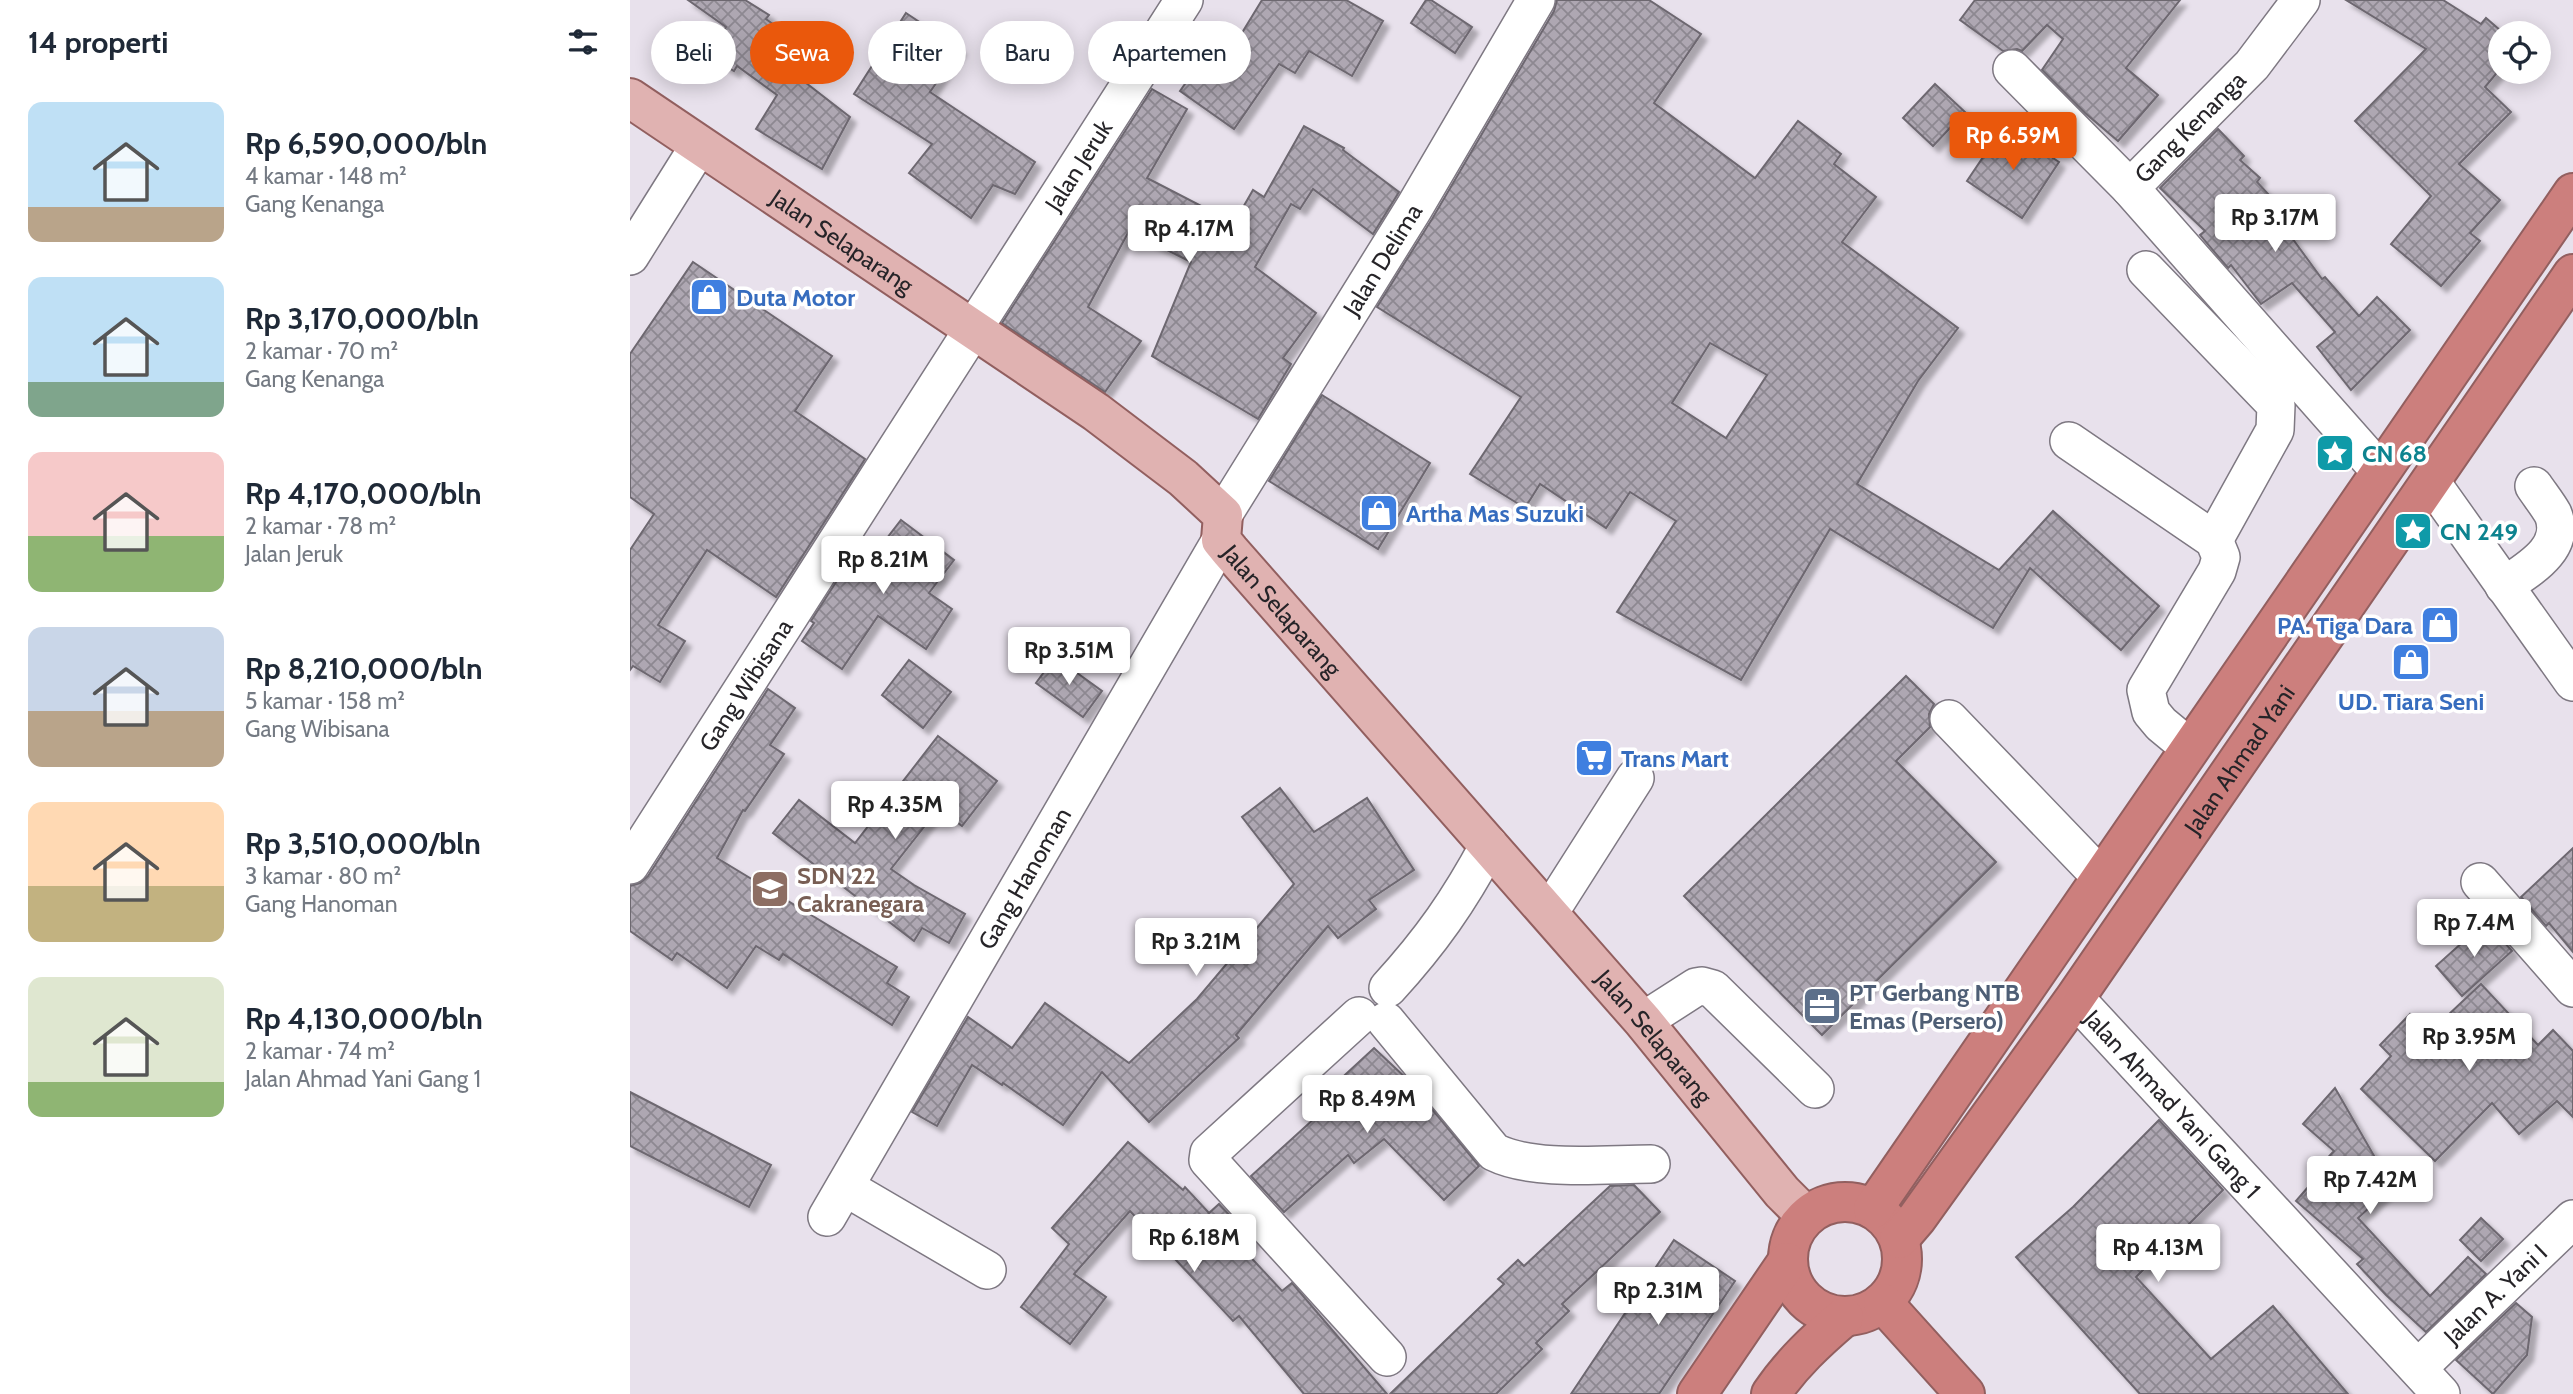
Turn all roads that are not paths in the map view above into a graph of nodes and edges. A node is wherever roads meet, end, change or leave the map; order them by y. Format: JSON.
{"nodes":[{"id":1,"x":1184,"y":0,"type":"edge"},
{"id":2,"x":1536,"y":0,"type":"edge"},
{"id":3,"x":2301,"y":0,"type":"edge"},
{"id":4,"x":2012,"y":69,"type":"dead end"},
{"id":5,"x":630,"y":98,"type":"edge"},
{"id":6,"x":699,"y":146,"type":"junction"},
{"id":7,"x":2130,"y":188,"type":"junction"},
{"id":8,"x":2573,"y":193,"type":"edge"},
{"id":9,"x":630,"y":256,"type":"edge"},
{"id":10,"x":2146,"y":270,"type":"dead end"},
{"id":11,"x":2573,"y":274,"type":"edge"},
{"id":12,"x":974,"y":330,"type":"junction"},
{"id":13,"x":2070,"y":441,"type":"dead end"},
{"id":14,"x":2381,"y":471,"type":"junction"},
{"id":15,"x":2431,"y":482,"type":"junction"},
{"id":16,"x":2534,"y":486,"type":"dead end"},
{"id":17,"x":1222,"y":528,"type":"junction"},
{"id":18,"x":2214,"y":540,"type":"junction"},
{"id":19,"x":2504,"y":586,"type":"junction"},
{"id":20,"x":2573,"y":682,"type":"edge"},
{"id":21,"x":1949,"y":719,"type":"dead end"},
{"id":22,"x":2190,"y":748,"type":"junction"},
{"id":23,"x":1635,"y":778,"type":"dead end"},
{"id":24,"x":1489,"y":845,"type":"junction"},
{"id":25,"x":630,"y":865,"type":"edge"},
{"id":26,"x":2101,"y":877,"type":"junction"},
{"id":27,"x":2480,"y":883,"type":"dead end"},
{"id":28,"x":1549,"y":913,"type":"junction"},
{"id":29,"x":2573,"y":988,"type":"edge"},
{"id":30,"x":2074,"y":998,"type":"junction"},
{"id":31,"x":1378,"y":1008,"type":"junction"},
{"id":32,"x":1643,"y":1021,"type":"junction"},
{"id":33,"x":1815,"y":1089,"type":"dead end"},
{"id":34,"x":1651,"y":1164,"type":"dead end"},
{"id":35,"x":1873,"y":1209,"type":"junction"},
{"id":36,"x":1806,"y":1216,"type":"junction"},
{"id":37,"x":2573,"y":1219,"type":"edge"},
{"id":38,"x":1899,"y":1239,"type":"junction"},
{"id":39,"x":1787,"y":1262,"type":"junction"},
{"id":40,"x":986,"y":1270,"type":"dead end"},
{"id":41,"x":1883,"y":1303,"type":"junction"},
{"id":42,"x":1844,"y":1317,"type":"junction"},
{"id":43,"x":1387,"y":1357,"type":"dead end"},
{"id":44,"x":2430,"y":1381,"type":"edge"},
{"id":45,"x":1697,"y":1394,"type":"edge"},
{"id":46,"x":1771,"y":1394,"type":"edge"},
{"id":47,"x":1965,"y":1394,"type":"edge"}],
"edges":[{"from":1,"to":12,"type":"street","name":"Jalan Jeruk"},
{"from":2,"to":17,"type":"street","name":"Jalan Delima"},
{"from":3,"to":7,"type":"street","name":"Gang Kenanga"},
{"from":4,"to":7,"type":"street"},
{"from":5,"to":6,"type":"main road","name":"Jalan Selaparang"},
{"from":6,"to":9,"type":"street"},
{"from":6,"to":12,"type":"main road","name":"Jalan Selaparang"},
{"from":7,"to":14,"type":"street","name":"Gang Kenanga"},
{"from":8,"to":14,"type":"highway"},
{"from":10,"to":18,"type":"street"},
{"from":11,"to":15,"type":"highway","name":"Jalan Ahmad Yani"},
{"from":12,"to":17,"type":"main road","name":"Jalan Selaparang"},
{"from":12,"to":25,"type":"street","name":"Gang Wibisana"},
{"from":13,"to":18,"type":"street"},
{"from":14,"to":22,"type":"highway"},
{"from":15,"to":19,"type":"street"},
{"from":15,"to":30,"type":"highway","name":"Jalan Ahmad Yani"},
{"from":16,"to":19,"type":"street"},
{"from":17,"to":24,"type":"main road","name":"Jalan Selaparang"},
{"from":17,"to":40,"type":"street","name":"Gang Hanoman"},
{"from":18,"to":22,"type":"street"},
{"from":19,"to":20,"type":"street"},
{"from":21,"to":26,"type":"street"},
{"from":22,"to":26,"type":"highway"},
{"from":23,"to":28,"type":"street"},
{"from":24,"to":28,"type":"main road","name":"Jalan Selaparang"},
{"from":24,"to":31,"type":"street"},
{"from":26,"to":35,"type":"highway"},
{"from":27,"to":29,"type":"street"},
{"from":28,"to":32,"type":"main road","name":"Jalan Selaparang"},
{"from":30,"to":38,"type":"highway","name":"Jalan Ahmad Yani"},
{"from":30,"to":44,"type":"street","name":"Jalan Ahmad Yani Gang 1"},
{"from":31,"to":34,"type":"street"},
{"from":31,"to":43,"type":"street"},
{"from":32,"to":33,"type":"street"},
{"from":32,"to":36,"type":"main road","name":"Jalan Selaparang"},
{"from":35,"to":36,"type":"highway"},
{"from":35,"to":38,"type":"highway"},
{"from":36,"to":39,"type":"highway"},
{"from":37,"to":44,"type":"street","name":"Jalan A. Yani I"},
{"from":38,"to":41,"type":"highway"},
{"from":39,"to":42,"type":"highway"},
{"from":39,"to":45,"type":"highway"},
{"from":41,"to":42,"type":"highway"},
{"from":41,"to":47,"type":"highway"},
{"from":42,"to":46,"type":"highway"}]}
